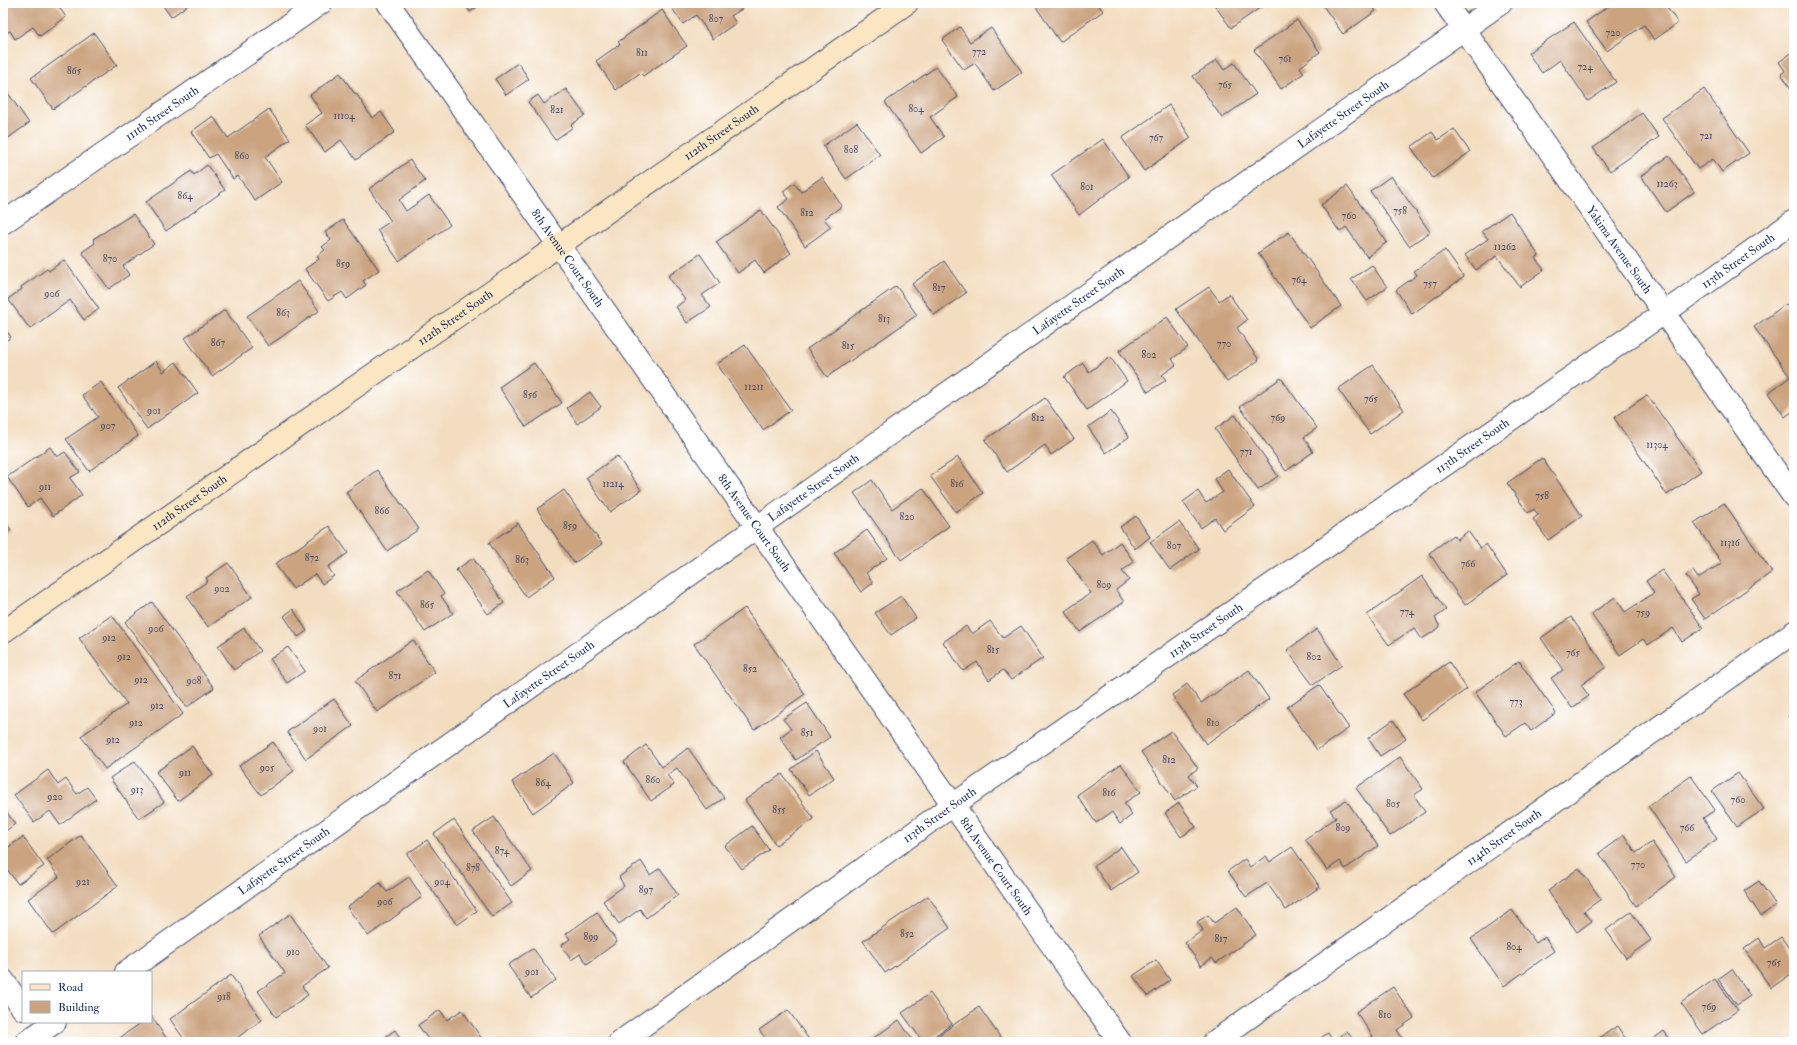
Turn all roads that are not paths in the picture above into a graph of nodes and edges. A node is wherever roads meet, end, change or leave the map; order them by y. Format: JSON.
{"nodes":[{"id":1,"x":321,"y":3,"type":"edge"},
{"id":2,"x":388,"y":3,"type":"edge"},
{"id":3,"x":907,"y":3,"type":"edge"},
{"id":4,"x":1445,"y":3,"type":"edge"},
{"id":5,"x":1501,"y":3,"type":"edge"},
{"id":6,"x":1464,"y":30,"type":"junction"},
{"id":7,"x":1794,"y":221,"type":"edge"},
{"id":8,"x":3,"y":223,"type":"edge"},
{"id":9,"x":559,"y":246,"type":"junction"},
{"id":10,"x":1664,"y":314,"type":"junction"},
{"id":11,"x":1794,"y":497,"type":"edge"},
{"id":12,"x":758,"y":528,"type":"junction"},
{"id":13,"x":3,"y":632,"type":"edge"},
{"id":14,"x":1794,"y":632,"type":"edge"},
{"id":15,"x":953,"y":805,"type":"junction"},
{"id":16,"x":127,"y":971,"type":"edge"},
{"id":17,"x":3,"y":980,"type":"edge"},
{"id":18,"x":22,"y":1008,"type":"edge"},
{"id":19,"x":620,"y":1042,"type":"edge"},
{"id":20,"x":1120,"y":1042,"type":"edge"},
{"id":21,"x":1214,"y":1042,"type":"edge"}],
"edges":[{"from":1,"to":8,"type":"street","name":"111th Street South"},
{"from":2,"to":9,"type":"street","name":"8th Avenue Court South"},
{"from":3,"to":9,"type":"main road","name":"112th Street South"},
{"from":4,"to":6,"type":"street","name":"Yakima Avenue South"},
{"from":5,"to":6,"type":"street","name":"Lafayette Street South"},
{"from":6,"to":10,"type":"street","name":"Yakima Avenue South"},
{"from":6,"to":12,"type":"street","name":"Lafayette Street South"},
{"from":7,"to":10,"type":"street","name":"113th Street South"},
{"from":9,"to":12,"type":"street","name":"8th Avenue Court South"},
{"from":9,"to":13,"type":"main road","name":"112th Street South"},
{"from":10,"to":11,"type":"street","name":"Yakima Avenue South"},
{"from":10,"to":15,"type":"street","name":"113th Street South"},
{"from":12,"to":15,"type":"street","name":"8th Avenue Court South"},
{"from":12,"to":16,"type":"street","name":"Lafayette Street South"},
{"from":14,"to":21,"type":"street","name":"114th Street South"},
{"from":15,"to":19,"type":"street","name":"113th Street South"},
{"from":15,"to":20,"type":"street","name":"8th Avenue Court South"},
{"from":17,"to":18,"type":"street"}]}
